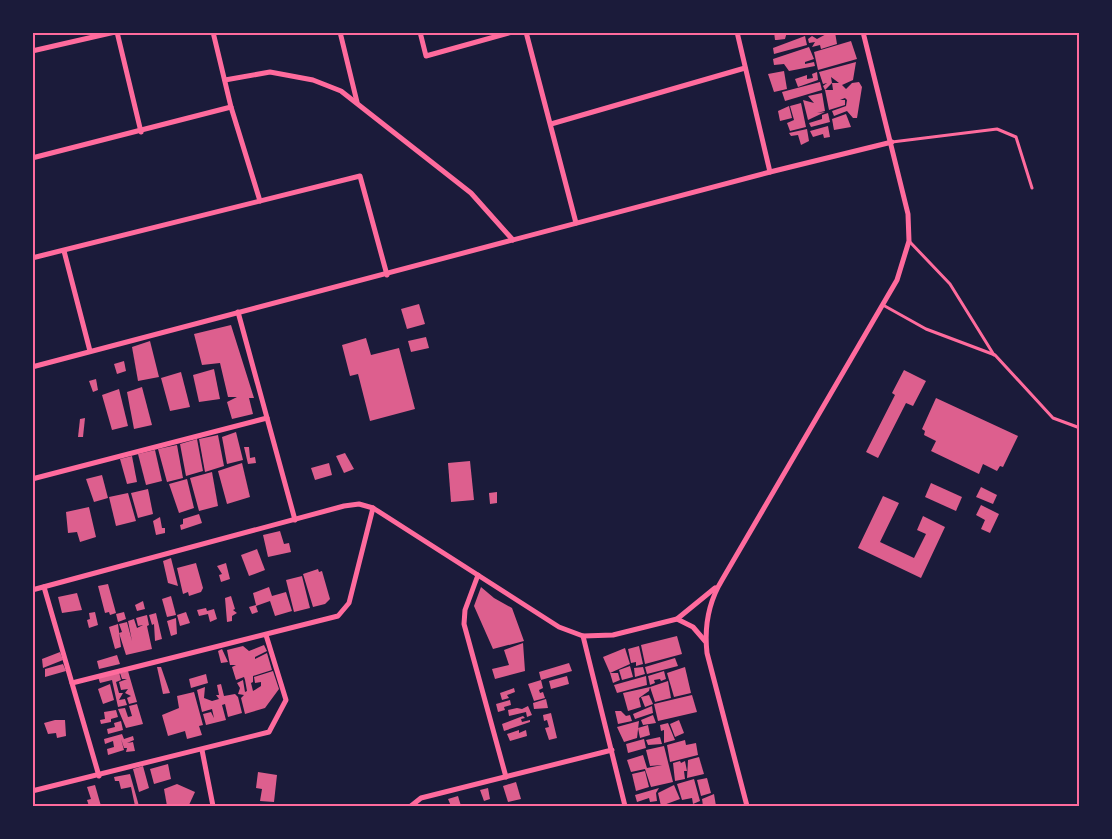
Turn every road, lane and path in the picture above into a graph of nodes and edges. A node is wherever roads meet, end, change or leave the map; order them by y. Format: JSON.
{"nodes":[{"id":1,"x":116,"y":32,"type":"edge"},
{"id":2,"x":213,"y":32,"type":"edge"},
{"id":3,"x":340,"y":32,"type":"edge"},
{"id":4,"x":420,"y":32,"type":"edge"},
{"id":5,"x":512,"y":32,"type":"edge"},
{"id":6,"x":526,"y":32,"type":"edge"},
{"id":7,"x":737,"y":32,"type":"edge"},
{"id":8,"x":863,"y":32,"type":"edge"},
{"id":9,"x":32,"y":51,"type":"edge"},
{"id":10,"x":745,"y":68,"type":"junction"},
{"id":11,"x":225,"y":80,"type":"junction"},
{"id":12,"x":357,"y":103,"type":"junction"},
{"id":13,"x":231,"y":107,"type":"junction"},
{"id":14,"x":551,"y":124,"type":"junction"},
{"id":15,"x":141,"y":132,"type":"junction"},
{"id":16,"x":892,"y":142,"type":"junction"},
{"id":17,"x":32,"y":158,"type":"edge"},
{"id":18,"x":770,"y":172,"type":"junction"},
{"id":19,"x":1032,"y":188,"type":"dead end"},
{"id":20,"x":260,"y":201,"type":"junction"},
{"id":21,"x":576,"y":223,"type":"junction"},
{"id":22,"x":513,"y":240,"type":"junction"},
{"id":23,"x":909,"y":241,"type":"junction"},
{"id":24,"x":64,"y":250,"type":"junction"},
{"id":25,"x":32,"y":258,"type":"edge"},
{"id":26,"x":387,"y":274,"type":"junction"},
{"id":27,"x":883,"y":305,"type":"junction"},
{"id":28,"x":238,"y":312,"type":"junction"},
{"id":29,"x":90,"y":351,"type":"junction"},
{"id":30,"x":995,"y":355,"type":"junction"},
{"id":31,"x":32,"y":367,"type":"edge"},
{"id":32,"x":267,"y":418,"type":"junction"},
{"id":33,"x":1080,"y":428,"type":"edge"},
{"id":34,"x":32,"y":479,"type":"edge"},
{"id":35,"x":373,"y":508,"type":"junction"},
{"id":36,"x":295,"y":520,"type":"junction"},
{"id":37,"x":478,"y":575,"type":"junction"},
{"id":38,"x":722,"y":580,"type":"junction"},
{"id":39,"x":44,"y":587,"type":"junction"},
{"id":40,"x":32,"y":590,"type":"edge"},
{"id":41,"x":677,"y":619,"type":"junction"},
{"id":42,"x":266,"y":635,"type":"junction"},
{"id":43,"x":583,"y":636,"type":"junction"},
{"id":44,"x":706,"y":641,"type":"junction"},
{"id":45,"x":72,"y":683,"type":"junction"},
{"id":46,"x":202,"y":750,"type":"junction"},
{"id":47,"x":612,"y":750,"type":"junction"},
{"id":48,"x":99,"y":776,"type":"junction"},
{"id":49,"x":506,"y":777,"type":"junction"},
{"id":50,"x":32,"y":791,"type":"edge"},
{"id":51,"x":213,"y":806,"type":"edge"},
{"id":52,"x":411,"y":806,"type":"edge"},
{"id":53,"x":625,"y":806,"type":"edge"},
{"id":54,"x":747,"y":806,"type":"edge"}],
"edges":[{"from":1,"to":9,"type":"street"},
{"from":1,"to":15,"type":"street"},
{"from":2,"to":11,"type":"street"},
{"from":3,"to":12,"type":"street"},
{"from":4,"to":5,"type":"street"},
{"from":6,"to":14,"type":"street"},
{"from":7,"to":10,"type":"street"},
{"from":8,"to":16,"type":"street"},
{"from":10,"to":14,"type":"street"},
{"from":10,"to":18,"type":"street"},
{"from":11,"to":12,"type":"street"},
{"from":11,"to":13,"type":"street"},
{"from":12,"to":22,"type":"street"},
{"from":13,"to":15,"type":"street"},
{"from":13,"to":20,"type":"street"},
{"from":14,"to":21,"type":"street"},
{"from":15,"to":17,"type":"street"},
{"from":16,"to":18,"type":"street"},
{"from":16,"to":19,"type":"lane"},
{"from":16,"to":23,"type":"street"},
{"from":18,"to":21,"type":"street"},
{"from":20,"to":24,"type":"street"},
{"from":20,"to":26,"type":"street"},
{"from":21,"to":22,"type":"street"},
{"from":22,"to":26,"type":"street"},
{"from":23,"to":27,"type":"street"},
{"from":23,"to":30,"type":"lane"},
{"from":24,"to":25,"type":"street"},
{"from":24,"to":29,"type":"street"},
{"from":26,"to":28,"type":"street"},
{"from":27,"to":30,"type":"lane"},
{"from":27,"to":38,"type":"street"},
{"from":28,"to":29,"type":"street"},
{"from":28,"to":32,"type":"street"},
{"from":29,"to":31,"type":"street"},
{"from":30,"to":33,"type":"lane"},
{"from":32,"to":34,"type":"street"},
{"from":32,"to":36,"type":"street"},
{"from":35,"to":36,"type":"street"},
{"from":35,"to":37,"type":"street"},
{"from":35,"to":42,"type":"street"},
{"from":36,"to":39,"type":"street"},
{"from":37,"to":43,"type":"street"},
{"from":37,"to":49,"type":"street"},
{"from":38,"to":41,"type":"street"},
{"from":38,"to":44,"type":"street"},
{"from":39,"to":40,"type":"street"},
{"from":39,"to":45,"type":"street"},
{"from":41,"to":43,"type":"street"},
{"from":41,"to":44,"type":"street"},
{"from":42,"to":45,"type":"street"},
{"from":42,"to":46,"type":"street"},
{"from":43,"to":47,"type":"street"},
{"from":44,"to":54,"type":"street"},
{"from":45,"to":48,"type":"street"},
{"from":46,"to":48,"type":"street"},
{"from":46,"to":51,"type":"street"},
{"from":47,"to":49,"type":"street"},
{"from":47,"to":53,"type":"street"},
{"from":48,"to":50,"type":"street"},
{"from":49,"to":52,"type":"street"}]}
